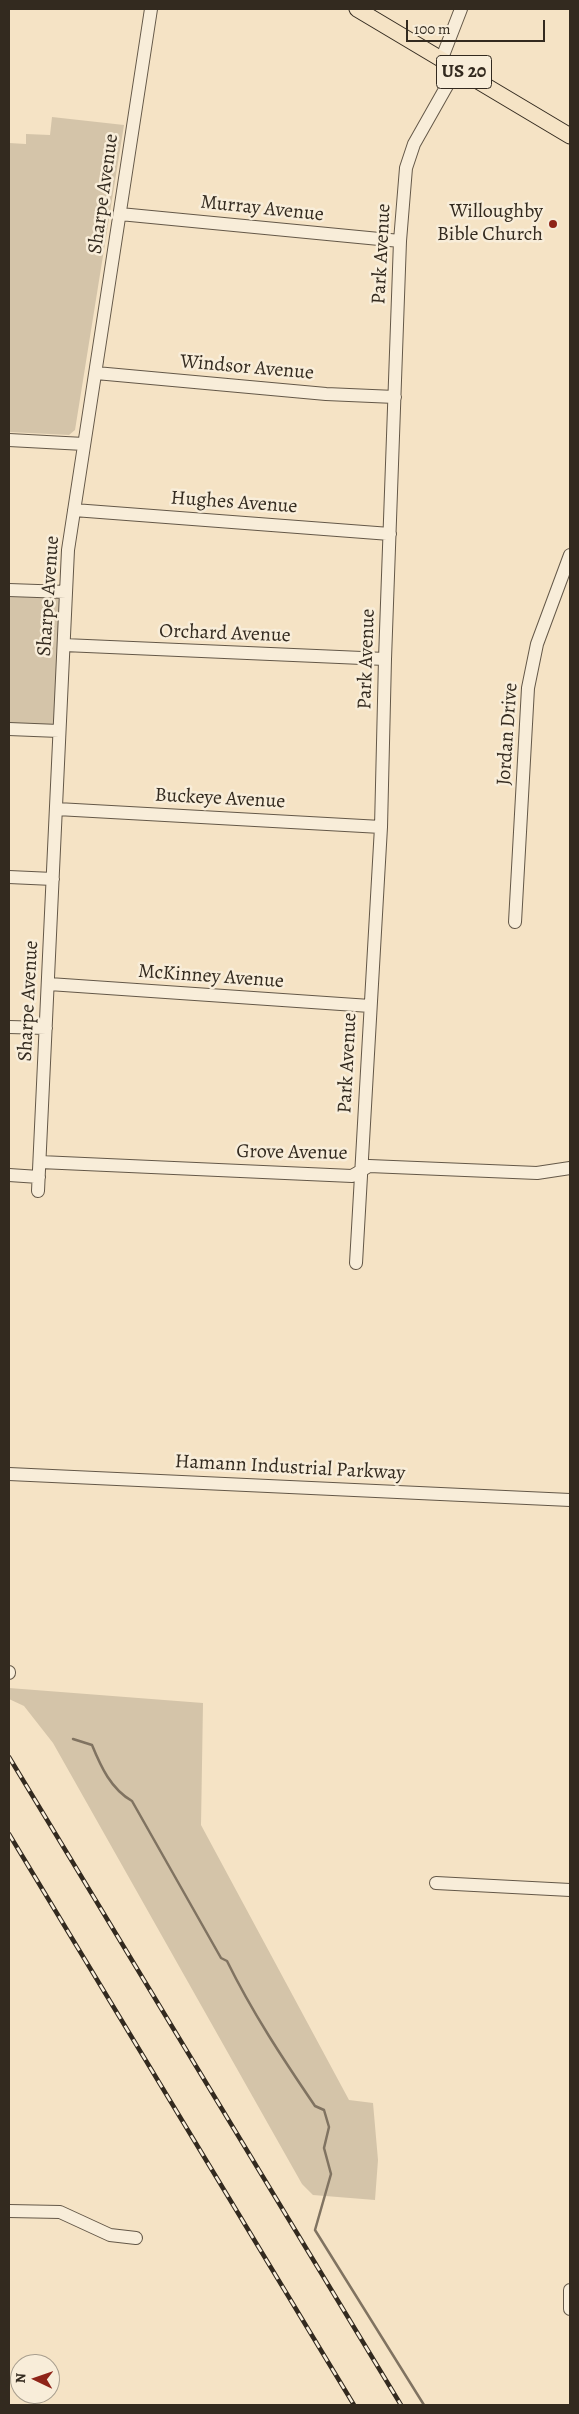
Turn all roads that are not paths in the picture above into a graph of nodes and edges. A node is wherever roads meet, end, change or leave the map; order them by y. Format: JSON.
{"nodes":[{"id":1,"x":151,"y":9,"type":"edge"},
{"id":2,"x":357,"y":9,"type":"edge"},
{"id":3,"x":461,"y":9,"type":"edge"},
{"id":4,"x":442,"y":58,"type":"junction"},
{"id":5,"x":457,"y":68,"type":"junction"},
{"id":6,"x":570,"y":136,"type":"edge"},
{"id":7,"x":120,"y":214,"type":"junction"},
{"id":8,"x":400,"y":241,"type":"junction"},
{"id":9,"x":96,"y":373,"type":"junction"},
{"id":10,"x":395,"y":397,"type":"junction"},
{"id":11,"x":9,"y":440,"type":"edge"},
{"id":12,"x":84,"y":444,"type":"junction"},
{"id":13,"x":74,"y":510,"type":"junction"},
{"id":14,"x":390,"y":534,"type":"junction"},
{"id":15,"x":570,"y":554,"type":"edge"},
{"id":16,"x":9,"y":590,"type":"edge"},
{"id":17,"x":66,"y":592,"type":"junction"},
{"id":18,"x":64,"y":646,"type":"junction"},
{"id":19,"x":385,"y":659,"type":"junction"},
{"id":20,"x":9,"y":729,"type":"edge"},
{"id":21,"x":59,"y":732,"type":"junction"},
{"id":22,"x":57,"y":809,"type":"junction"},
{"id":23,"x":381,"y":827,"type":"junction"},
{"id":24,"x":9,"y":877,"type":"edge"},
{"id":25,"x":53,"y":878,"type":"junction"},
{"id":26,"x":515,"y":922,"type":"dead end"},
{"id":27,"x":49,"y":984,"type":"junction"},
{"id":28,"x":370,"y":1006,"type":"junction"},
{"id":29,"x":9,"y":1026,"type":"edge"},
{"id":30,"x":46,"y":1028,"type":"junction"},
{"id":31,"x":40,"y":1162,"type":"junction"},
{"id":32,"x":570,"y":1168,"type":"edge"},
{"id":33,"x":361,"y":1172,"type":"junction"},
{"id":34,"x":9,"y":1175,"type":"edge"},
{"id":35,"x":39,"y":1177,"type":"junction"},
{"id":36,"x":38,"y":1191,"type":"dead end"},
{"id":37,"x":356,"y":1263,"type":"dead end"},
{"id":38,"x":9,"y":1474,"type":"edge"},
{"id":39,"x":570,"y":1500,"type":"edge"},
{"id":40,"x":436,"y":1883,"type":"dead end"},
{"id":41,"x":570,"y":1890,"type":"edge"},
{"id":42,"x":9,"y":2211,"type":"edge"},
{"id":43,"x":136,"y":2238,"type":"dead end"},
{"id":44,"x":570,"y":2290,"type":"edge"},
{"id":45,"x":570,"y":2309,"type":"edge"}],
"edges":[{"from":1,"to":7,"type":"street","name":"Sharpe Avenue"},
{"from":2,"to":4,"type":"main road","number":"US 20"},
{"from":3,"to":4,"type":"street"},
{"from":4,"to":5,"type":"main road","number":"US 20"},
{"from":5,"to":6,"type":"main road","number":"US 20"},
{"from":5,"to":8,"type":"street","name":"Park Avenue"},
{"from":7,"to":8,"type":"street","name":"Murray Avenue"},
{"from":7,"to":9,"type":"street","name":"Sharpe Avenue"},
{"from":8,"to":10,"type":"street","name":"Park Avenue"},
{"from":9,"to":10,"type":"street","name":"Windsor Avenue"},
{"from":9,"to":12,"type":"street","name":"Sharpe Avenue"},
{"from":10,"to":14,"type":"street","name":"Park Avenue"},
{"from":11,"to":12,"type":"street"},
{"from":12,"to":13,"type":"street","name":"Sharpe Avenue"},
{"from":13,"to":14,"type":"street","name":"Hughes Avenue"},
{"from":13,"to":17,"type":"street","name":"Sharpe Avenue"},
{"from":14,"to":19,"type":"street","name":"Park Avenue"},
{"from":15,"to":26,"type":"street","name":"Jordan Drive"},
{"from":16,"to":17,"type":"street"},
{"from":17,"to":18,"type":"street","name":"Sharpe Avenue"},
{"from":18,"to":19,"type":"street","name":"Orchard Avenue"},
{"from":18,"to":21,"type":"street","name":"Sharpe Avenue"},
{"from":19,"to":23,"type":"street","name":"Park Avenue"},
{"from":20,"to":21,"type":"street"},
{"from":21,"to":22,"type":"street","name":"Sharpe Avenue"},
{"from":22,"to":23,"type":"street","name":"Buckeye Avenue"},
{"from":22,"to":25,"type":"street","name":"Sharpe Avenue"},
{"from":23,"to":28,"type":"street","name":"Park Avenue"},
{"from":24,"to":25,"type":"street"},
{"from":25,"to":27,"type":"street","name":"Sharpe Avenue"},
{"from":27,"to":28,"type":"street","name":"McKinney Avenue"},
{"from":27,"to":30,"type":"street","name":"Sharpe Avenue"},
{"from":28,"to":33,"type":"street","name":"Park Avenue"},
{"from":29,"to":30,"type":"street"},
{"from":30,"to":31,"type":"street","name":"Sharpe Avenue"},
{"from":31,"to":33,"type":"street","name":"Grove Avenue"},
{"from":31,"to":35,"type":"street","name":"Sharpe Avenue"},
{"from":32,"to":33,"type":"street","name":"Grove Avenue"},
{"from":33,"to":37,"type":"street","name":"Park Avenue"},
{"from":34,"to":35,"type":"street"},
{"from":35,"to":36,"type":"street","name":"Sharpe Avenue"},
{"from":38,"to":39,"type":"street","name":"Hamann Industrial Parkway"},
{"from":40,"to":41,"type":"street"},
{"from":42,"to":43,"type":"street"},
{"from":44,"to":45,"type":"street"}]}
